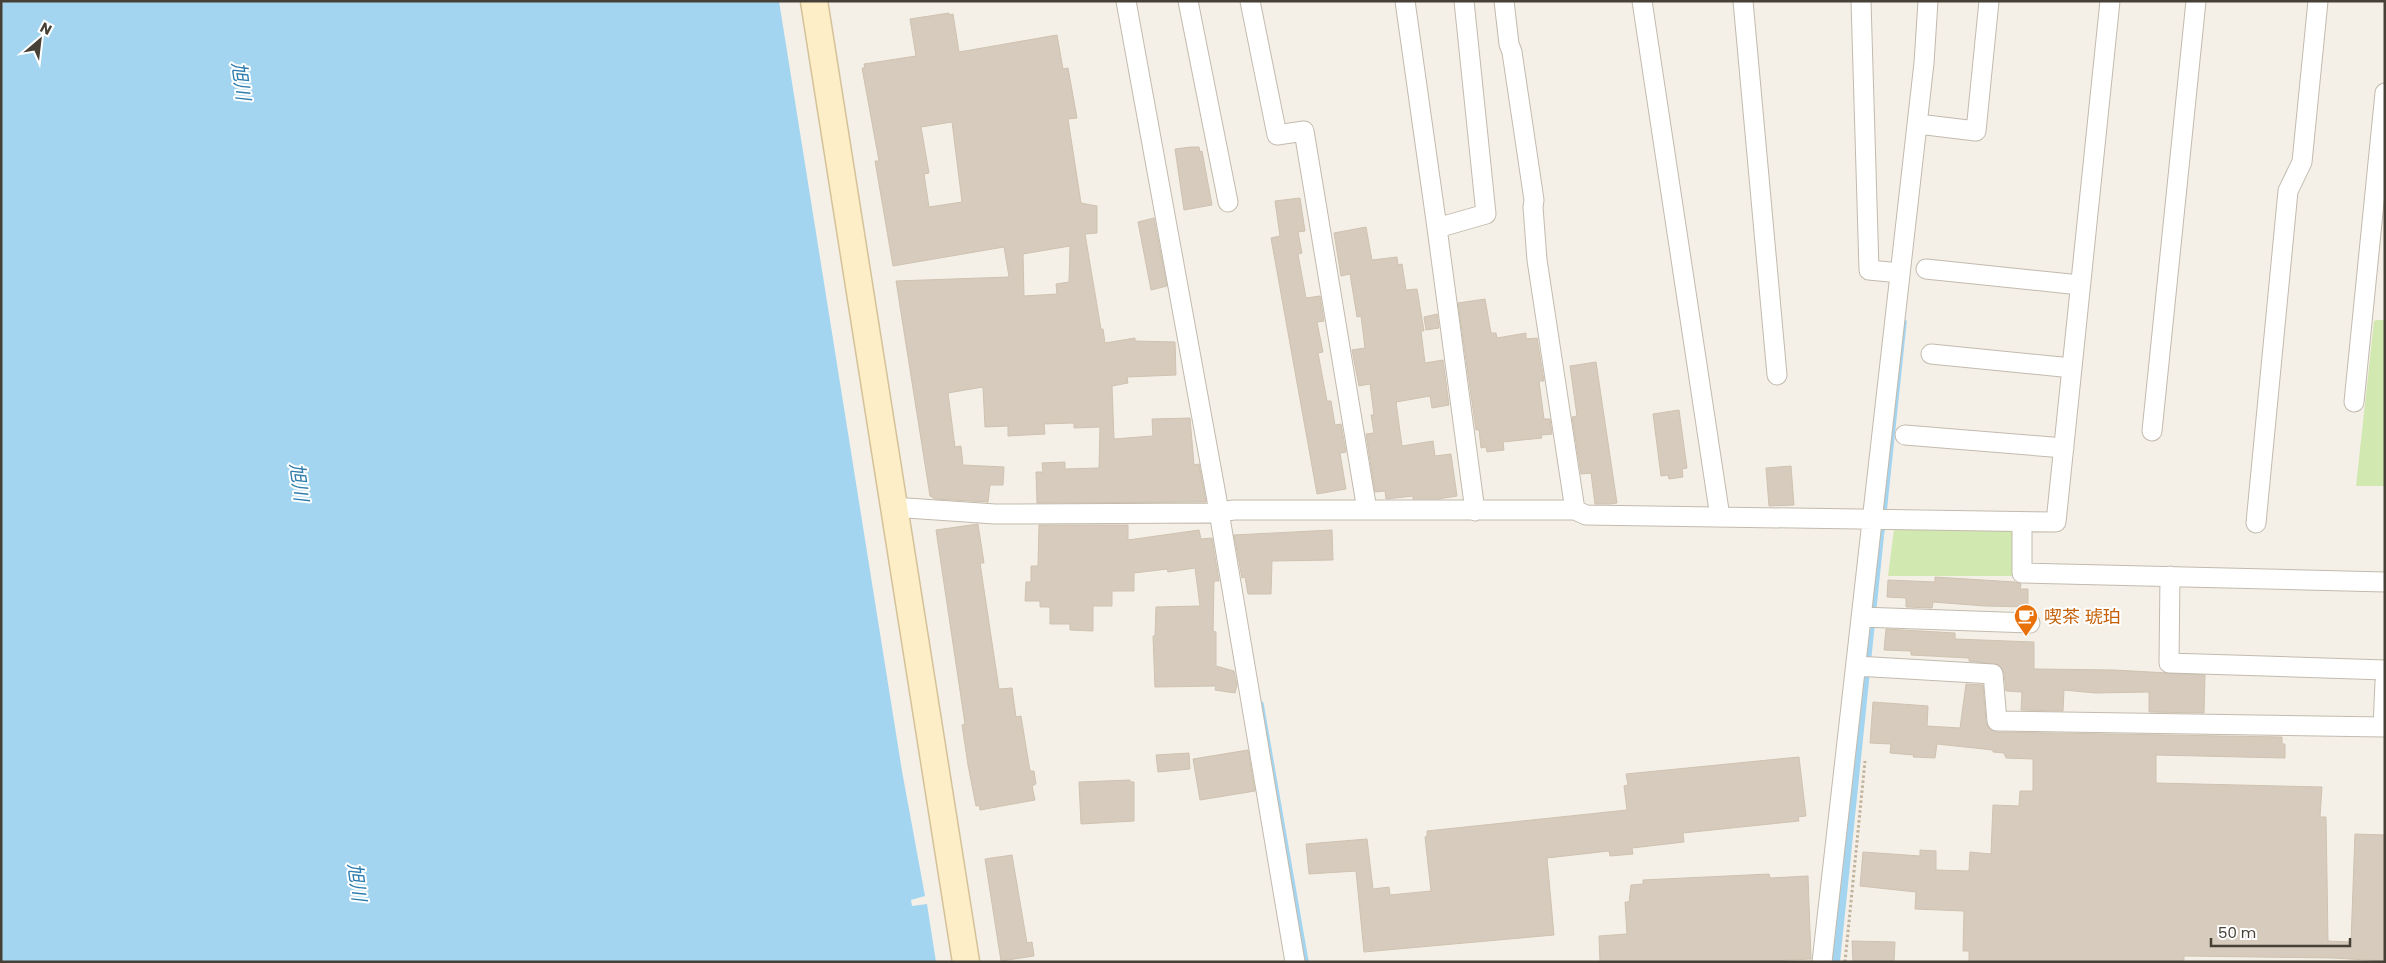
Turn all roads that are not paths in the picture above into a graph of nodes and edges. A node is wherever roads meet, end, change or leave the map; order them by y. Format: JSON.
{"nodes":[{"id":1,"x":814,"y":1,"type":"edge"},
{"id":2,"x":1126,"y":1,"type":"edge"},
{"id":3,"x":1188,"y":1,"type":"edge"},
{"id":4,"x":1250,"y":1,"type":"edge"},
{"id":5,"x":1405,"y":1,"type":"edge"},
{"id":6,"x":1464,"y":1,"type":"edge"},
{"id":7,"x":1504,"y":1,"type":"edge"},
{"id":8,"x":1642,"y":1,"type":"edge"},
{"id":9,"x":1743,"y":1,"type":"edge"},
{"id":10,"x":1861,"y":1,"type":"edge"},
{"id":11,"x":1928,"y":1,"type":"edge"},
{"id":12,"x":1989,"y":1,"type":"edge"},
{"id":13,"x":2110,"y":1,"type":"edge"},
{"id":14,"x":2196,"y":1,"type":"edge"},
{"id":15,"x":2318,"y":1,"type":"edge"},
{"id":16,"x":2385,"y":93,"type":"edge"},
{"id":17,"x":1922,"y":125,"type":"junction"},
{"id":18,"x":1228,"y":202,"type":"dead end"},
{"id":19,"x":1437,"y":228,"type":"junction"},
{"id":20,"x":1926,"y":269,"type":"dead end"},
{"id":21,"x":1900,"y":273,"type":"junction"},
{"id":22,"x":2080,"y":285,"type":"junction"},
{"id":23,"x":1930,"y":354,"type":"dead end"},
{"id":24,"x":2072,"y":368,"type":"junction"},
{"id":25,"x":1777,"y":375,"type":"dead end"},
{"id":26,"x":2354,"y":402,"type":"dead end"},
{"id":27,"x":2152,"y":431,"type":"dead end"},
{"id":28,"x":1905,"y":435,"type":"dead end"},
{"id":29,"x":2064,"y":448,"type":"junction"},
{"id":30,"x":892,"y":507,"type":"junction"},
{"id":31,"x":1367,"y":510,"type":"junction"},
{"id":32,"x":1575,"y":510,"type":"junction"},
{"id":33,"x":1226,"y":511,"type":"junction"},
{"id":34,"x":1475,"y":511,"type":"junction"},
{"id":35,"x":1720,"y":517,"type":"junction"},
{"id":36,"x":1879,"y":520,"type":"junction"},
{"id":37,"x":2022,"y":522,"type":"junction"},
{"id":38,"x":2256,"y":523,"type":"dead end"},
{"id":39,"x":2170,"y":576,"type":"junction"},
{"id":40,"x":2385,"y":582,"type":"edge"},
{"id":41,"x":1868,"y":618,"type":"junction"},
{"id":42,"x":2030,"y":623,"type":"dead end"},
{"id":43,"x":1863,"y":667,"type":"junction"},
{"id":44,"x":2385,"y":670,"type":"edge"},
{"id":45,"x":2385,"y":682,"type":"edge"},
{"id":46,"x":966,"y":962,"type":"edge"},
{"id":47,"x":1296,"y":962,"type":"edge"},
{"id":48,"x":1822,"y":962,"type":"edge"}],
"edges":[{"from":1,"to":30,"type":"street"},
{"from":2,"to":33,"type":"street"},
{"from":3,"to":18,"type":"street"},
{"from":4,"to":31,"type":"street"},
{"from":5,"to":19,"type":"street"},
{"from":6,"to":19,"type":"street"},
{"from":7,"to":32,"type":"street"},
{"from":8,"to":35,"type":"street"},
{"from":9,"to":25,"type":"street"},
{"from":10,"to":21,"type":"street"},
{"from":11,"to":17,"type":"street"},
{"from":12,"to":17,"type":"street"},
{"from":13,"to":22,"type":"street"},
{"from":14,"to":27,"type":"street"},
{"from":15,"to":38,"type":"street"},
{"from":16,"to":26,"type":"street"},
{"from":17,"to":21,"type":"street"},
{"from":19,"to":34,"type":"street"},
{"from":20,"to":22,"type":"street"},
{"from":21,"to":36,"type":"street"},
{"from":22,"to":24,"type":"street"},
{"from":23,"to":24,"type":"street"},
{"from":24,"to":29,"type":"street"},
{"from":28,"to":29,"type":"street"},
{"from":29,"to":37,"type":"street"},
{"from":30,"to":33,"type":"street"},
{"from":30,"to":46,"type":"street"},
{"from":31,"to":33,"type":"street"},
{"from":31,"to":34,"type":"street"},
{"from":32,"to":34,"type":"street"},
{"from":32,"to":35,"type":"street"},
{"from":33,"to":47,"type":"street"},
{"from":35,"to":36,"type":"street"},
{"from":36,"to":37,"type":"street"},
{"from":36,"to":41,"type":"street"},
{"from":37,"to":39,"type":"street"},
{"from":39,"to":40,"type":"street"},
{"from":39,"to":44,"type":"street"},
{"from":41,"to":42,"type":"street"},
{"from":41,"to":43,"type":"street"},
{"from":43,"to":45,"type":"street"},
{"from":43,"to":48,"type":"street"}]}
